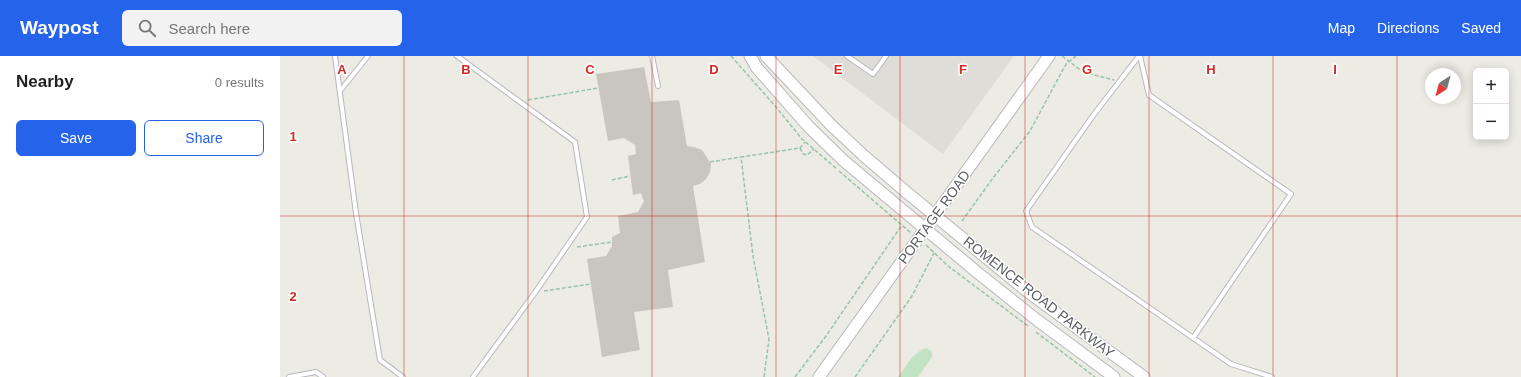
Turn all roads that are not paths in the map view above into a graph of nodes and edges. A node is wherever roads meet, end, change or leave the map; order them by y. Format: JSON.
{"nodes":[{"id":1,"x":335,"y":56,"type":"edge"},
{"id":2,"x":368,"y":56,"type":"edge"},
{"id":3,"x":458,"y":56,"type":"edge"},
{"id":4,"x":652,"y":56,"type":"edge"},
{"id":5,"x":750,"y":56,"type":"edge"},
{"id":6,"x":766,"y":56,"type":"edge"},
{"id":7,"x":848,"y":56,"type":"edge"},
{"id":8,"x":886,"y":56,"type":"edge"},
{"id":9,"x":1049,"y":56,"type":"edge"},
{"id":10,"x":1140,"y":56,"type":"edge"},
{"id":11,"x":658,"y":86,"type":"dead end"},
{"id":12,"x":340,"y":91,"type":"junction"},
{"id":13,"x":935,"y":216,"type":"junction"},
{"id":14,"x":926,"y":228,"type":"junction"},
{"id":15,"x":1193,"y":338,"type":"junction"},
{"id":16,"x":289,"y":377,"type":"edge"},
{"id":17,"x":323,"y":377,"type":"edge"},
{"id":18,"x":403,"y":377,"type":"edge"},
{"id":19,"x":473,"y":377,"type":"edge"},
{"id":20,"x":819,"y":377,"type":"edge"},
{"id":21,"x":1114,"y":377,"type":"edge"},
{"id":22,"x":1144,"y":377,"type":"edge"},
{"id":23,"x":1272,"y":377,"type":"edge"}],
"edges":[{"from":1,"to":12,"type":"lane"},
{"from":2,"to":12,"type":"lane"},
{"from":3,"to":19,"type":"lane"},
{"from":4,"to":11,"type":"lane"},
{"from":5,"to":14,"type":"street","name":"ROMENCE ROAD PARKWAY"},
{"from":6,"to":13,"type":"street","name":"ROMENCE ROAD PARKWAY"},
{"from":7,"to":8,"type":"lane"},
{"from":9,"to":13,"type":"street","name":"PORTAGE ROAD"},
{"from":10,"to":15,"type":"lane"},
{"from":10,"to":15,"type":"lane"},
{"from":12,"to":18,"type":"lane"},
{"from":13,"to":14,"type":"street","name":"PORTAGE ROAD"},
{"from":13,"to":22,"type":"street","name":"ROMENCE ROAD PARKWAY"},
{"from":14,"to":20,"type":"street","name":"PORTAGE ROAD"},
{"from":14,"to":21,"type":"street","name":"ROMENCE ROAD PARKWAY"},
{"from":15,"to":23,"type":"lane"},
{"from":16,"to":17,"type":"lane"}]}
